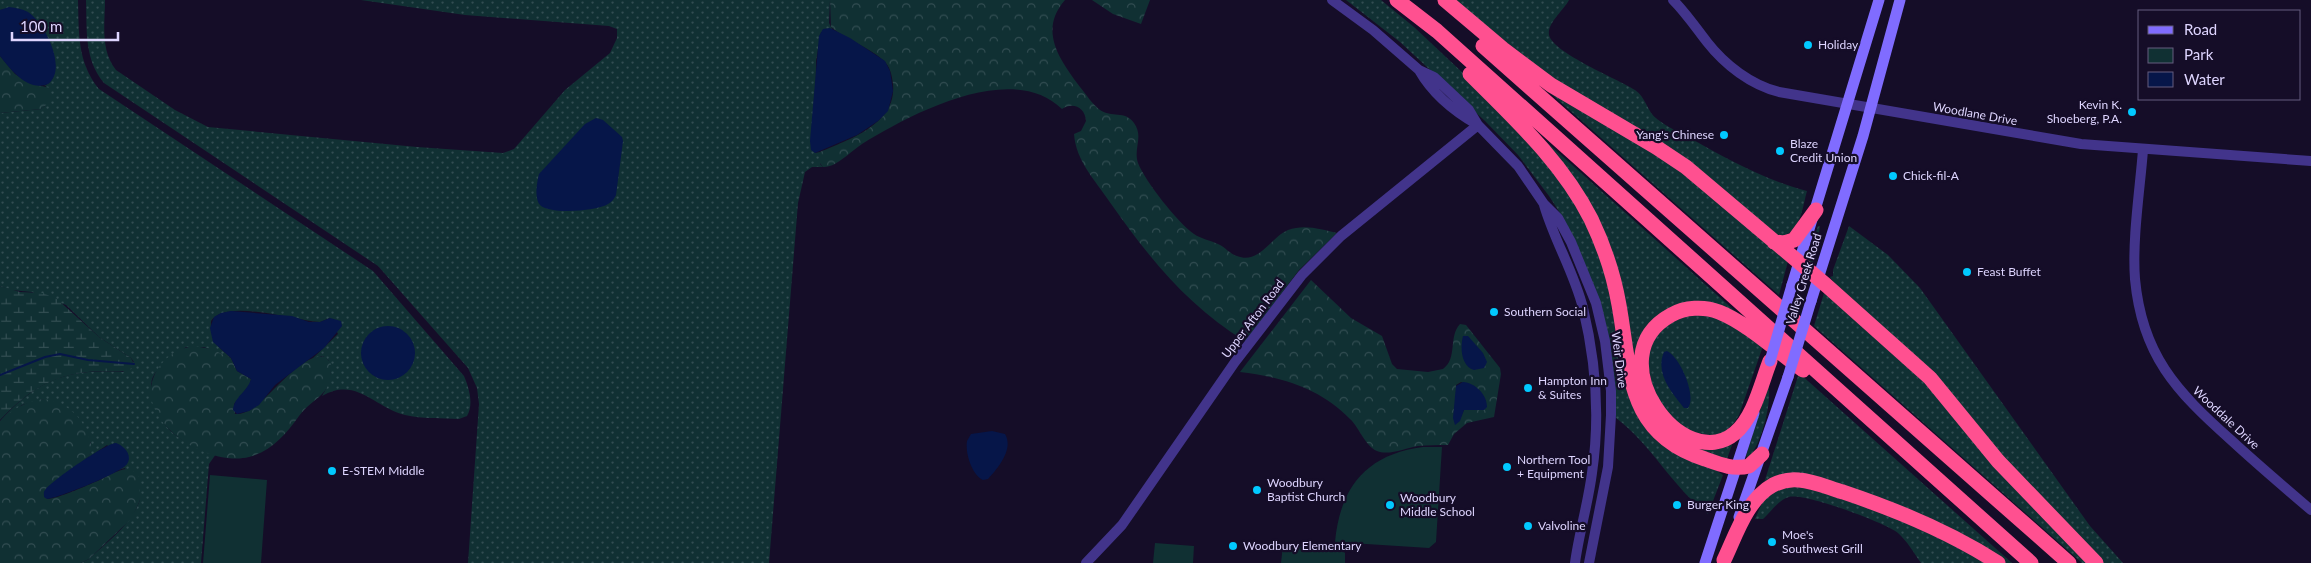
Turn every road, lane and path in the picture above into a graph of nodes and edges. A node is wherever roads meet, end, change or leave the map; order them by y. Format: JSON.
{"nodes":[{"id":1,"x":1332,"y":0,"type":"edge"},
{"id":2,"x":1397,"y":0,"type":"edge"},
{"id":3,"x":1432,"y":0,"type":"edge"},
{"id":4,"x":1445,"y":0,"type":"edge"},
{"id":5,"x":1673,"y":0,"type":"edge"},
{"id":6,"x":1879,"y":0,"type":"edge"},
{"id":7,"x":1900,"y":0,"type":"edge"},
{"id":8,"x":1437,"y":31,"type":"junction"},
{"id":9,"x":1848,"y":106,"type":"junction"},
{"id":10,"x":1870,"y":109,"type":"junction"},
{"id":11,"x":1478,"y":124,"type":"junction"},
{"id":12,"x":2143,"y":150,"type":"junction"},
{"id":13,"x":2311,"y":161,"type":"edge"},
{"id":14,"x":1544,"y":204,"type":"junction"},
{"id":15,"x":1816,"y":210,"type":"junction"},
{"id":16,"x":1774,"y":242,"type":"junction"},
{"id":17,"x":1799,"y":264,"type":"junction"},
{"id":18,"x":1818,"y":279,"type":"junction"},
{"id":19,"x":1770,"y":361,"type":"junction"},
{"id":20,"x":1762,"y":454,"type":"junction"},
{"id":21,"x":1915,"y":459,"type":"junction"},
{"id":22,"x":1738,"y":468,"type":"junction"},
{"id":23,"x":2311,"y":510,"type":"edge"},
{"id":24,"x":1723,"y":562,"type":"edge"},
{"id":25,"x":1086,"y":563,"type":"edge"},
{"id":26,"x":1575,"y":563,"type":"edge"},
{"id":27,"x":1589,"y":563,"type":"edge"},
{"id":28,"x":1705,"y":563,"type":"edge"},
{"id":29,"x":1998,"y":563,"type":"edge"},
{"id":30,"x":2031,"y":563,"type":"edge"},
{"id":31,"x":2068,"y":563,"type":"edge"},
{"id":32,"x":2096,"y":563,"type":"edge"}],
"edges":[{"from":1,"to":11,"type":"street","name":"Weir Drive"},
{"from":2,"to":8,"type":"highway"},
{"from":3,"to":31,"type":"highway"},
{"from":4,"to":16,"type":"highway"},
{"from":5,"to":9,"type":"street","name":"Woodlane Drive"},
{"from":6,"to":9,"type":"main road","name":"Valley Creek Road"},
{"from":7,"to":10,"type":"main road","name":"Valley Creek Road"},
{"from":8,"to":21,"type":"highway"},
{"from":8,"to":22,"type":"highway"},
{"from":9,"to":10,"type":"street","name":"Woodlane Drive"},
{"from":9,"to":15,"type":"main road","name":"Valley Creek Road"},
{"from":10,"to":12,"type":"street","name":"Woodlane Drive"},
{"from":10,"to":18,"type":"main road","name":"Valley Creek Road"},
{"from":11,"to":14,"type":"street","name":"Weir Drive"},
{"from":11,"to":25,"type":"street","name":"Upper Afton Road"},
{"from":12,"to":13,"type":"street","name":"Woodlane Drive"},
{"from":12,"to":23,"type":"street","name":"Wooddale Drive"},
{"from":14,"to":26,"type":"street","name":"Weir Drive"},
{"from":14,"to":27,"type":"street","name":"Weir Drive"},
{"from":15,"to":16,"type":"highway"},
{"from":15,"to":17,"type":"main road","name":"Valley Creek Road"},
{"from":16,"to":17,"type":"highway"},
{"from":17,"to":18,"type":"highway"},
{"from":17,"to":19,"type":"main road","name":"Valley Creek Road","bridge":true},
{"from":18,"to":20,"type":"main road","name":"Valley Creek Road","bridge":true},
{"from":18,"to":32,"type":"highway"},
{"from":19,"to":21,"type":"highway"},
{"from":19,"to":22,"type":"main road","name":"Valley Creek Road"},
{"from":20,"to":22,"type":"highway"},
{"from":20,"to":24,"type":"main road","name":"Valley Creek Road"},
{"from":21,"to":30,"type":"highway"},
{"from":22,"to":28,"type":"main road","name":"Valley Creek Road"},
{"from":24,"to":29,"type":"highway"}]}
